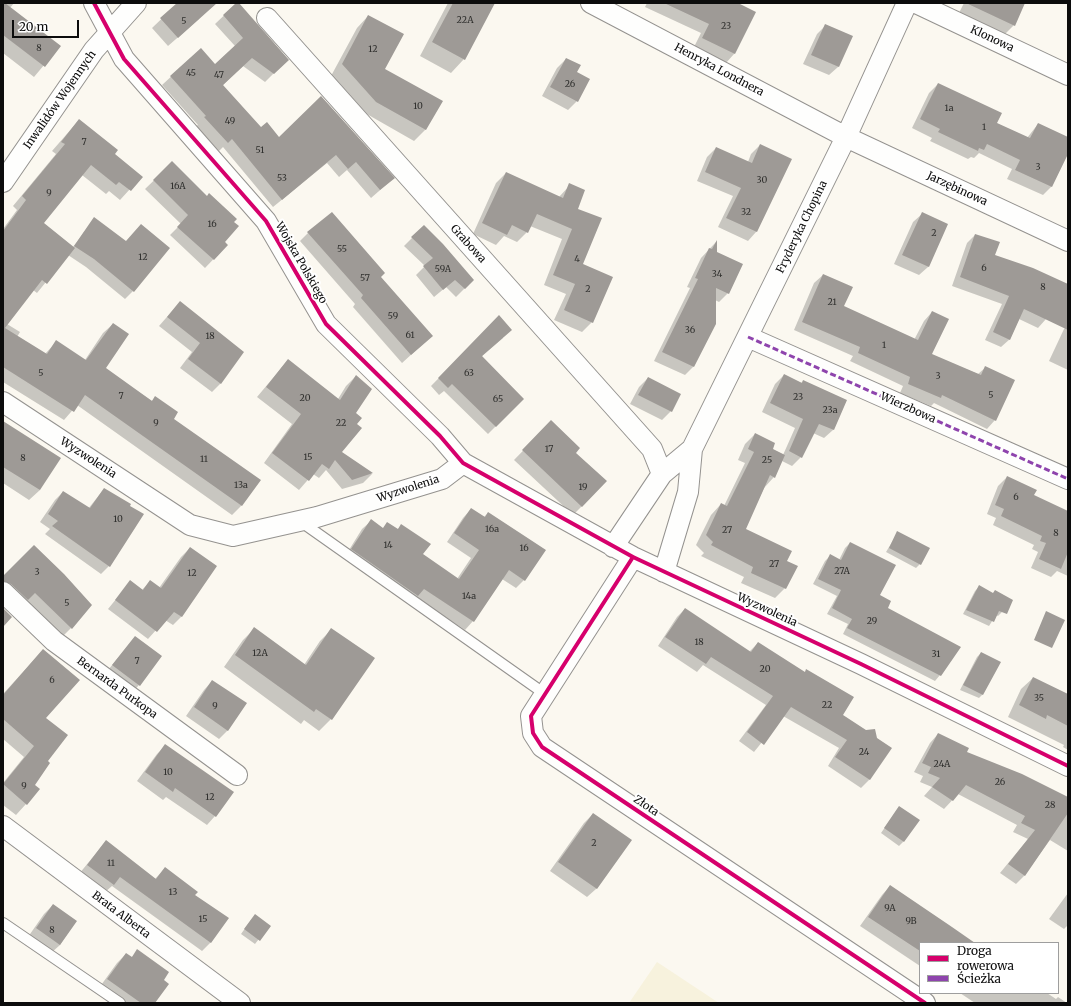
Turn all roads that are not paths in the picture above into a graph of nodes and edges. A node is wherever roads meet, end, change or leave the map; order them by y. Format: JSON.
{"nodes":[{"id":1,"x":94,"y":3,"type":"edge"},
{"id":2,"x":136,"y":3,"type":"edge"},
{"id":3,"x":592,"y":3,"type":"edge"},
{"id":4,"x":907,"y":3,"type":"edge"},
{"id":5,"x":916,"y":3,"type":"edge"},
{"id":6,"x":267,"y":18,"type":"dead end"},
{"id":7,"x":109,"y":32,"type":"junction"},
{"id":8,"x":1068,"y":75,"type":"edge"},
{"id":9,"x":846,"y":137,"type":"junction"},
{"id":10,"x":3,"y":182,"type":"edge"},
{"id":11,"x":1068,"y":241,"type":"edge"},
{"id":12,"x":748,"y":337,"type":"junction"},
{"id":13,"x":3,"y":402,"type":"edge"},
{"id":14,"x":692,"y":449,"type":"junction"},
{"id":15,"x":463,"y":463,"type":"junction"},
{"id":16,"x":662,"y":474,"type":"junction"},
{"id":17,"x":1068,"y":479,"type":"edge"},
{"id":18,"x":300,"y":521,"type":"junction"},
{"id":19,"x":613,"y":547,"type":"junction"},
{"id":20,"x":633,"y":557,"type":"junction"},
{"id":21,"x":664,"y":572,"type":"junction"},
{"id":22,"x":3,"y":592,"type":"edge"},
{"id":23,"x":546,"y":694,"type":"junction"},
{"id":24,"x":1068,"y":766,"type":"edge"},
{"id":25,"x":237,"y":775,"type":"dead end"},
{"id":26,"x":3,"y":826,"type":"edge"},
{"id":27,"x":3,"y":923,"type":"edge"},
{"id":28,"x":120,"y":1003,"type":"edge"},
{"id":29,"x":240,"y":1003,"type":"edge"},
{"id":30,"x":925,"y":1003,"type":"edge"}],
"edges":[{"from":1,"to":7,"type":"street","name":"Wojska Polskiego"},
{"from":2,"to":7,"type":"street","name":"Inwalidów Wojennych"},
{"from":3,"to":9,"type":"street","name":"Henryka Londnera"},
{"from":4,"to":9,"type":"street","name":"Fryderyka Chopina"},
{"from":5,"to":8,"type":"street","name":"Klonowa"},
{"from":6,"to":16,"type":"street","name":"Grabowa"},
{"from":7,"to":10,"type":"street","name":"Inwalidów Wojennych"},
{"from":7,"to":15,"type":"street","name":"Wojska Polskiego"},
{"from":9,"to":11,"type":"street","name":"Jarzębinowa"},
{"from":9,"to":12,"type":"street","name":"Fryderyka Chopina"},
{"from":12,"to":14,"type":"street","name":"Fryderyka Chopina"},
{"from":12,"to":17,"type":"street","name":"Wierzbowa"},
{"from":13,"to":18,"type":"street","name":"Wyzwolenia"},
{"from":14,"to":16,"type":"street","name":"Fryderyka Chopina"},
{"from":14,"to":21,"type":"street","name":"Fryderyka Chopina"},
{"from":15,"to":18,"type":"street","name":"Wyzwolenia"},
{"from":15,"to":19,"type":"street","name":"Wyzwolenia"},
{"from":16,"to":19,"type":"street","name":"Fryderyka Chopina"},
{"from":18,"to":23,"type":"lane"},
{"from":19,"to":20,"type":"street","name":"Wyzwolenia"},
{"from":20,"to":21,"type":"street","name":"Wyzwolenia"},
{"from":20,"to":23,"type":"street","name":"Złota"},
{"from":21,"to":24,"type":"street","name":"Wyzwolenia"},
{"from":22,"to":25,"type":"street","name":"Bernarda Purkopa"},
{"from":23,"to":30,"type":"street","name":"Złota"},
{"from":26,"to":29,"type":"street","name":"Brata Alberta"},
{"from":27,"to":28,"type":"lane"}]}
